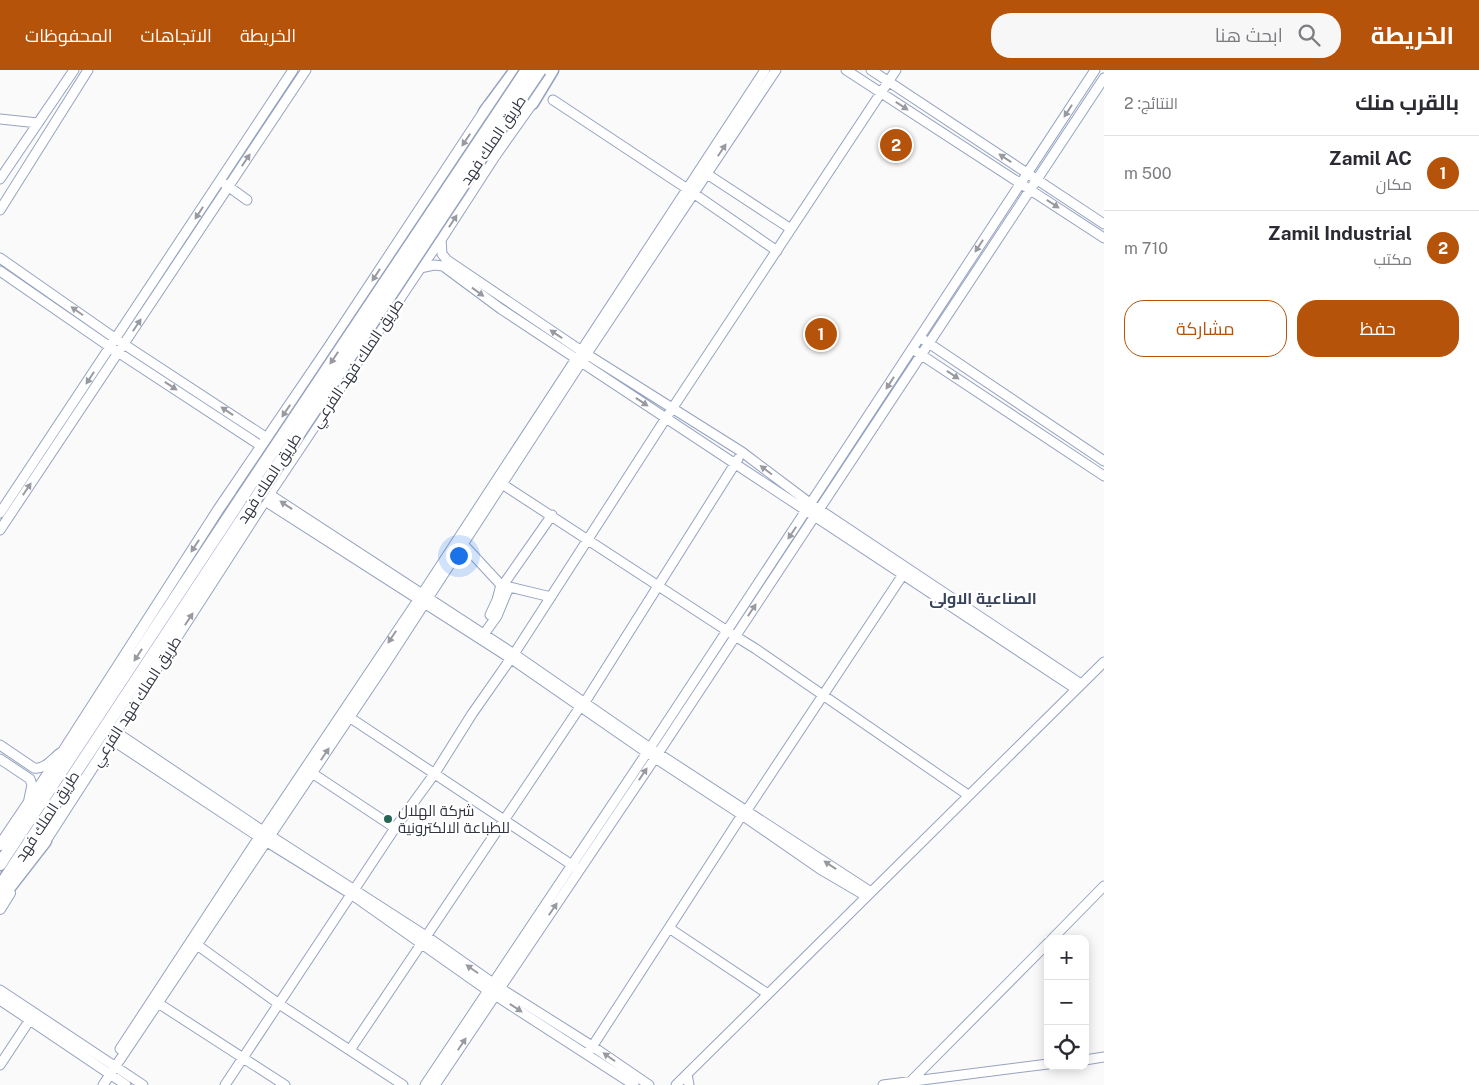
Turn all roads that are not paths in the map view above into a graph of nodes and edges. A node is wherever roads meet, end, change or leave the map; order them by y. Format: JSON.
{"nodes":[{"id":1,"x":74,"y":70,"type":"edge"},
{"id":2,"x":88,"y":70,"type":"edge"},
{"id":3,"x":293,"y":70,"type":"edge"},
{"id":4,"x":306,"y":70,"type":"edge"},
{"id":5,"x":514,"y":70,"type":"edge"},
{"id":6,"x":527,"y":70,"type":"edge"},
{"id":7,"x":540,"y":70,"type":"edge"},
{"id":8,"x":554,"y":70,"type":"edge"},
{"id":9,"x":765,"y":70,"type":"edge"},
{"id":10,"x":776,"y":70,"type":"edge"},
{"id":11,"x":846,"y":70,"type":"edge"},
{"id":12,"x":870,"y":70,"type":"edge"},
{"id":13,"x":896,"y":70,"type":"edge"},
{"id":14,"x":1095,"y":70,"type":"edge"},
{"id":15,"x":1104,"y":78,"type":"edge"},
{"id":16,"x":889,"y":82,"type":"junction"},
{"id":17,"x":881,"y":93,"type":"junction"},
{"id":18,"x":553,"y":100,"type":"dead end"},
{"id":19,"x":532,"y":103,"type":"joint"},
{"id":20,"x":484,"y":112,"type":"joint"},
{"id":21,"x":0,"y":119,"type":"edge"},
{"id":22,"x":38,"y":123,"type":"junction"},
{"id":23,"x":1027,"y":173,"type":"junction"},
{"id":24,"x":707,"y":174,"type":"junction"},
{"id":25,"x":0,"y":179,"type":"edge"},
{"id":26,"x":221,"y":180,"type":"junction"},
{"id":27,"x":1037,"y":180,"type":"junction"},
{"id":28,"x":1020,"y":183,"type":"junction"},
{"id":29,"x":228,"y":188,"type":"junction"},
{"id":30,"x":1030,"y":190,"type":"junction"},
{"id":31,"x":690,"y":191,"type":"junction"},
{"id":32,"x":247,"y":200,"type":"dead end"},
{"id":33,"x":0,"y":210,"type":"edge"},
{"id":34,"x":1104,"y":224,"type":"edge"},
{"id":35,"x":792,"y":228,"type":"junction"},
{"id":36,"x":1104,"y":238,"type":"edge"},
{"id":37,"x":441,"y":240,"type":"junction"},
{"id":38,"x":777,"y":251,"type":"junction"},
{"id":39,"x":0,"y":258,"type":"edge"},
{"id":40,"x":420,"y":268,"type":"junction"},
{"id":41,"x":0,"y":271,"type":"edge"},
{"id":42,"x":504,"y":305,"type":"junction"},
{"id":43,"x":920,"y":337,"type":"junction"},
{"id":44,"x":120,"y":341,"type":"junction"},
{"id":45,"x":929,"y":343,"type":"junction"},
{"id":46,"x":329,"y":347,"type":"junction"},
{"id":47,"x":114,"y":349,"type":"junction"},
{"id":48,"x":912,"y":349,"type":"junction"},
{"id":49,"x":922,"y":354,"type":"junction"},
{"id":50,"x":581,"y":355,"type":"junction"},
{"id":51,"x":625,"y":378,"type":"junction"},
{"id":52,"x":343,"y":385,"type":"junction"},
{"id":53,"x":619,"y":386,"type":"junction"},
{"id":54,"x":672,"y":409,"type":"junction"},
{"id":55,"x":666,"y":418,"type":"junction"},
{"id":56,"x":1062,"y":433,"type":"junction"},
{"id":57,"x":264,"y":442,"type":"junction"},
{"id":58,"x":1057,"y":444,"type":"junction"},
{"id":59,"x":742,"y":452,"type":"junction"},
{"id":60,"x":1104,"y":461,"type":"edge"},
{"id":61,"x":735,"y":463,"type":"junction"},
{"id":62,"x":1104,"y":476,"type":"edge"},
{"id":63,"x":499,"y":482,"type":"junction"},
{"id":64,"x":267,"y":498,"type":"junction"},
{"id":65,"x":247,"y":501,"type":"junction"},
{"id":66,"x":813,"y":510,"type":"junction"},
{"id":67,"x":1,"y":511,"type":"edge"},
{"id":68,"x":552,"y":515,"type":"junction"},
{"id":69,"x":0,"y":530,"type":"edge"},
{"id":70,"x":587,"y":539,"type":"junction"},
{"id":71,"x":463,"y":544,"type":"junction"},
{"id":72,"x":905,"y":571,"type":"junction"},
{"id":73,"x":504,"y":586,"type":"junction"},
{"id":74,"x":659,"y":586,"type":"junction"},
{"id":75,"x":551,"y":596,"type":"junction"},
{"id":76,"x":423,"y":598,"type":"junction"},
{"id":77,"x":481,"y":632,"type":"junction"},
{"id":78,"x":731,"y":634,"type":"junction"},
{"id":79,"x":512,"y":656,"type":"junction"},
{"id":80,"x":1104,"y":662,"type":"edge"},
{"id":81,"x":1079,"y":686,"type":"junction"},
{"id":82,"x":822,"y":696,"type":"junction"},
{"id":83,"x":582,"y":704,"type":"junction"},
{"id":84,"x":346,"y":714,"type":"junction"},
{"id":85,"x":114,"y":736,"type":"junction"},
{"id":86,"x":0,"y":745,"type":"edge"},
{"id":87,"x":64,"y":750,"type":"junction"},
{"id":88,"x":648,"y":750,"type":"junction"},
{"id":89,"x":657,"y":754,"type":"junction"},
{"id":90,"x":0,"y":759,"type":"edge"},
{"id":91,"x":312,"y":773,"type":"junction"},
{"id":92,"x":435,"y":773,"type":"junction"},
{"id":93,"x":968,"y":795,"type":"junction"},
{"id":94,"x":29,"y":801,"type":"junction"},
{"id":95,"x":745,"y":812,"type":"junction"},
{"id":96,"x":504,"y":820,"type":"junction"},
{"id":97,"x":395,"y":828,"type":"junction"},
{"id":98,"x":264,"y":836,"type":"junction"},
{"id":99,"x":45,"y":841,"type":"junction"},
{"id":100,"x":0,"y":845,"type":"edge"},
{"id":101,"x":0,"y":864,"type":"edge"},
{"id":102,"x":575,"y":867,"type":"junction"},
{"id":103,"x":1104,"y":886,"type":"edge"},
{"id":104,"x":0,"y":887,"type":"edge"},
{"id":105,"x":354,"y":894,"type":"junction"},
{"id":106,"x":868,"y":894,"type":"junction"},
{"id":107,"x":0,"y":899,"type":"edge"},
{"id":108,"x":0,"y":909,"type":"edge"},
{"id":109,"x":669,"y":928,"type":"junction"},
{"id":110,"x":1056,"y":935,"type":"edge"},
{"id":111,"x":193,"y":942,"type":"junction"},
{"id":112,"x":426,"y":943,"type":"junction"},
{"id":113,"x":1044,"y":947,"type":"edge"},
{"id":114,"x":494,"y":989,"type":"junction"},
{"id":115,"x":0,"y":990,"type":"edge"},
{"id":116,"x":768,"y":994,"type":"junction"},
{"id":117,"x":0,"y":1000,"type":"edge"},
{"id":118,"x":158,"y":1003,"type":"junction"},
{"id":119,"x":279,"y":1004,"type":"junction"},
{"id":120,"x":32,"y":1016,"type":"junction"},
{"id":121,"x":592,"y":1046,"type":"junction"},
{"id":122,"x":350,"y":1050,"type":"junction"},
{"id":123,"x":587,"y":1054,"type":"junction"},
{"id":124,"x":242,"y":1057,"type":"junction"},
{"id":125,"x":1104,"y":1057,"type":"edge"},
{"id":126,"x":1089,"y":1059,"type":"edge"},
{"id":127,"x":0,"y":1065,"type":"edge"},
{"id":128,"x":1044,"y":1065,"type":"edge"},
{"id":129,"x":110,"y":1069,"type":"junction"},
{"id":130,"x":687,"y":1074,"type":"junction"},
{"id":131,"x":911,"y":1082,"type":"junction"},
{"id":132,"x":96,"y":1085,"type":"edge"},
{"id":133,"x":103,"y":1085,"type":"edge"},
{"id":134,"x":126,"y":1085,"type":"edge"},
{"id":135,"x":143,"y":1085,"type":"edge"},
{"id":136,"x":225,"y":1085,"type":"edge"},
{"id":137,"x":285,"y":1085,"type":"edge"},
{"id":138,"x":403,"y":1085,"type":"edge"},
{"id":139,"x":425,"y":1085,"type":"edge"},
{"id":140,"x":435,"y":1085,"type":"edge"},
{"id":141,"x":634,"y":1085,"type":"edge"},
{"id":142,"x":649,"y":1085,"type":"edge"},
{"id":143,"x":676,"y":1085,"type":"edge"},
{"id":144,"x":689,"y":1085,"type":"edge"},
{"id":145,"x":883,"y":1085,"type":"edge"}],
"edges":[{"from":1,"to":22,"type":"street"},
{"from":2,"to":33,"type":"street"},
{"from":3,"to":26,"type":"street"},
{"from":29,"to":4,"type":"street","one_way":true},
{"from":5,"to":20,"type":"highway"},
{"from":6,"to":65,"type":"highway","name":"طريق الملك فهد","one_way":true,"bridge":true},
{"from":7,"to":65,"type":"highway","name":"طريق الملك فهد","bridge":true},
{"from":8,"to":19,"type":"highway"},
{"from":9,"to":31,"type":"street"},
{"from":24,"to":10,"type":"street","one_way":true},
{"from":11,"to":17,"type":"street"},
{"from":12,"to":16,"type":"street"},
{"from":13,"to":16,"type":"street"},
{"from":14,"to":23,"type":"street","one_way":true},
{"from":15,"to":27,"type":"street"},
{"from":16,"to":17,"type":"street"},
{"from":23,"to":16,"type":"street","one_way":true},
{"from":17,"to":28,"type":"street","one_way":true},
{"from":17,"to":35,"type":"street"},
{"from":18,"to":31,"type":"street"},
{"from":37,"to":19,"type":"main road","name":"طريق الملك فهد الفرعي","one_way":true},
{"from":20,"to":46,"type":"main road","one_way":true},
{"from":21,"to":22,"type":"street"},
{"from":22,"to":25,"type":"street"},
{"from":23,"to":27,"type":"street"},
{"from":23,"to":28,"type":"street"},
{"from":24,"to":31,"type":"street"},
{"from":24,"to":35,"type":"street"},
{"from":26,"to":29,"type":"street"},
{"from":26,"to":44,"type":"street","one_way":true},
{"from":27,"to":30,"type":"street"},
{"from":27,"to":34,"type":"street"},
{"from":28,"to":30,"type":"street"},
{"from":28,"to":43,"type":"street","one_way":true},
{"from":29,"to":32,"type":"street"},
{"from":44,"to":29,"type":"street","one_way":true},
{"from":30,"to":36,"type":"street","one_way":true},
{"from":30,"to":45,"type":"street"},
{"from":31,"to":38,"type":"street"},
{"from":31,"to":50,"type":"street"},
{"from":35,"to":38,"type":"street"},
{"from":37,"to":40,"type":"main road","name":"طريق الملك فهد الفرعي"},
{"from":37,"to":42,"type":"street"},
{"from":38,"to":54,"type":"street"},
{"from":44,"to":39,"type":"street","one_way":true},
{"from":40,"to":42,"type":"street","one_way":true},
{"from":40,"to":52,"type":"main road","name":"طريق الملك فهد الفرعي"},
{"from":41,"to":47,"type":"street"},
{"from":42,"to":50,"type":"street"},
{"from":43,"to":45,"type":"street"},
{"from":43,"to":48,"type":"street"},
{"from":44,"to":47,"type":"street"},
{"from":57,"to":44,"type":"street","one_way":true},
{"from":45,"to":49,"type":"street"},
{"from":45,"to":56,"type":"street"},
{"from":46,"to":52,"type":"main road"},
{"from":46,"to":57,"type":"main road","one_way":true},
{"from":47,"to":57,"type":"street","one_way":true},
{"from":47,"to":67,"type":"street","one_way":true},
{"from":69,"to":47,"type":"street","one_way":true},
{"from":48,"to":49,"type":"street"},
{"from":48,"to":66,"type":"street","one_way":true},
{"from":49,"to":58,"type":"street","one_way":true},
{"from":49,"to":66,"type":"street"},
{"from":50,"to":51,"type":"street"},
{"from":50,"to":53,"type":"street"},
{"from":50,"to":63,"type":"street"},
{"from":51,"to":53,"type":"street"},
{"from":51,"to":54,"type":"street"},
{"from":52,"to":64,"type":"main road","name":"طريق الملك فهد الفرعي"},
{"from":53,"to":55,"type":"street","one_way":true},
{"from":54,"to":55,"type":"street"},
{"from":54,"to":59,"type":"street"},
{"from":55,"to":61,"type":"street"},
{"from":55,"to":70,"type":"street"},
{"from":56,"to":58,"type":"street"},
{"from":56,"to":60,"type":"street"},
{"from":57,"to":87,"type":"main road","one_way":true},
{"from":58,"to":62,"type":"street"},
{"from":59,"to":61,"type":"street"},
{"from":66,"to":59,"type":"street","one_way":true},
{"from":61,"to":66,"type":"street"},
{"from":61,"to":74,"type":"street"},
{"from":63,"to":68,"type":"street"},
{"from":63,"to":71,"type":"street"},
{"from":63,"to":76,"type":"street"},
{"from":64,"to":76,"type":"street"},
{"from":85,"to":64,"type":"main road","name":"طريق الملك فهد الفرعي","one_way":true},
{"from":65,"to":101,"type":"highway","name":"طريق الملك فهد","one_way":true},
{"from":65,"to":104,"type":"highway","name":"طريق الملك فهد"},
{"from":66,"to":72,"type":"street"},
{"from":66,"to":78,"type":"street"},
{"from":68,"to":70,"type":"street"},
{"from":68,"to":73,"type":"street"},
{"from":70,"to":74,"type":"street"},
{"from":70,"to":75,"type":"street"},
{"from":71,"to":73,"type":"street"},
{"from":71,"to":76,"type":"street"},
{"from":72,"to":81,"type":"street"},
{"from":72,"to":82,"type":"street"},
{"from":73,"to":75,"type":"street"},
{"from":73,"to":77,"type":"street"},
{"from":74,"to":78,"type":"street"},
{"from":74,"to":83,"type":"street"},
{"from":75,"to":79,"type":"street"},
{"from":76,"to":77,"type":"street"},
{"from":76,"to":79,"type":"street"},
{"from":76,"to":84,"type":"street"},
{"from":77,"to":79,"type":"street"},
{"from":78,"to":82,"type":"street"},
{"from":78,"to":88,"type":"street"},
{"from":78,"to":89,"type":"street"},
{"from":79,"to":83,"type":"street"},
{"from":79,"to":92,"type":"street"},
{"from":80,"to":81,"type":"street"},
{"from":81,"to":93,"type":"street"},
{"from":82,"to":93,"type":"street"},
{"from":82,"to":95,"type":"street"},
{"from":83,"to":88,"type":"street"},
{"from":83,"to":96,"type":"street"},
{"from":91,"to":84,"type":"street","one_way":true},
{"from":84,"to":92,"type":"street"},
{"from":84,"to":98,"type":"street"},
{"from":85,"to":98,"type":"street"},
{"from":85,"to":99,"type":"main road","name":"طريق الملك فهد الفرعي"},
{"from":86,"to":87,"type":"street"},
{"from":87,"to":94,"type":"main road"},
{"from":88,"to":89,"type":"street"},
{"from":88,"to":102,"type":"street"},
{"from":89,"to":95,"type":"street"},
{"from":102,"to":89,"type":"street","one_way":true},
{"from":90,"to":94,"type":"street"},
{"from":91,"to":97,"type":"street"},
{"from":91,"to":98,"type":"street"},
{"from":92,"to":96,"type":"street"},
{"from":92,"to":97,"type":"street"},
{"from":93,"to":106,"type":"street"},
{"from":94,"to":100,"type":"main road"},
{"from":95,"to":106,"type":"street"},
{"from":95,"to":109,"type":"street"},
{"from":96,"to":102,"type":"street"},
{"from":96,"to":112,"type":"street"},
{"from":97,"to":105,"type":"street"},
{"from":98,"to":105,"type":"street"},
{"from":98,"to":111,"type":"street"},
{"from":99,"to":107,"type":"highway"},
{"from":99,"to":108,"type":"main road","name":"طريق الملك فهد الفرعي"},
{"from":102,"to":114,"type":"street"},
{"from":103,"to":110,"type":"street"},
{"from":105,"to":112,"type":"street"},
{"from":105,"to":119,"type":"street"},
{"from":106,"to":116,"type":"street"},
{"from":109,"to":116,"type":"street"},
{"from":109,"to":121,"type":"street"},
{"from":111,"to":118,"type":"street"},
{"from":111,"to":119,"type":"street"},
{"from":111,"to":129,"type":"street"},
{"from":114,"to":112,"type":"street","one_way":true},
{"from":112,"to":114,"type":"street"},
{"from":112,"to":122,"type":"street"},
{"from":113,"to":131,"type":"street"},
{"from":114,"to":121,"type":"street"},
{"from":114,"to":123,"type":"street","one_way":true},
{"from":114,"to":139,"type":"street"},
{"from":140,"to":114,"type":"street","one_way":true},
{"from":115,"to":120,"type":"street"},
{"from":116,"to":130,"type":"street"},
{"from":117,"to":120,"type":"street"},
{"from":118,"to":124,"type":"street"},
{"from":118,"to":129,"type":"street"},
{"from":119,"to":122,"type":"street"},
{"from":119,"to":124,"type":"street"},
{"from":120,"to":127,"type":"street"},
{"from":120,"to":129,"type":"street"},
{"from":121,"to":123,"type":"street"},
{"from":142,"to":121,"type":"street","one_way":true},
{"from":122,"to":138,"type":"street"},
{"from":123,"to":141,"type":"street"},
{"from":124,"to":136,"type":"street"},
{"from":124,"to":137,"type":"street"},
{"from":125,"to":126,"type":"street"},
{"from":128,"to":131,"type":"street"},
{"from":129,"to":132,"type":"street"},
{"from":129,"to":133,"type":"street"},
{"from":129,"to":134,"type":"street"},
{"from":129,"to":135,"type":"street"},
{"from":130,"to":143,"type":"street"},
{"from":130,"to":144,"type":"street"},
{"from":131,"to":145,"type":"street"}]}
